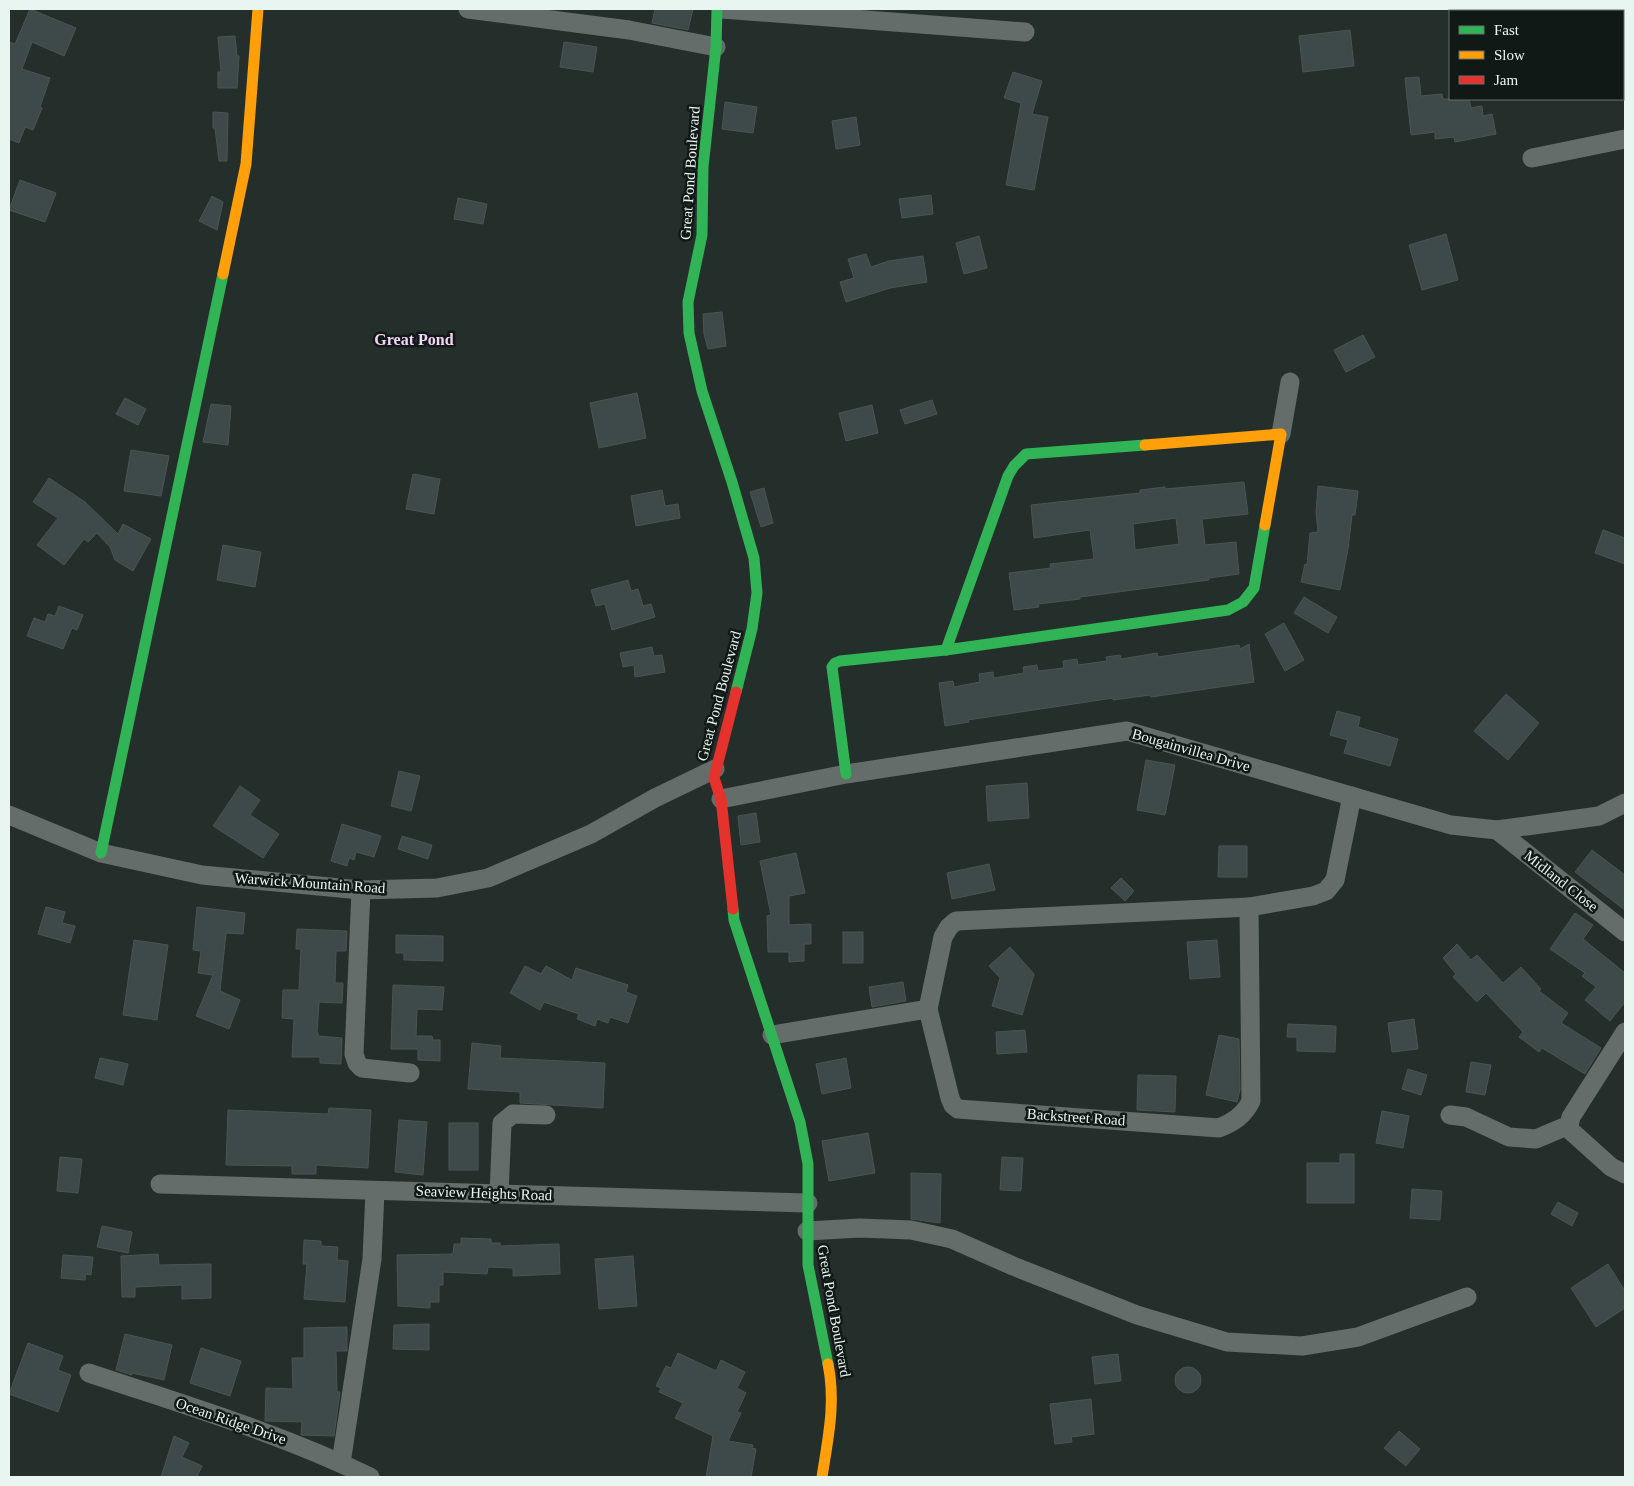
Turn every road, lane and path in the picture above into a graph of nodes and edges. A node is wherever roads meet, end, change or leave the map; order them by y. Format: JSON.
{"nodes":[{"id":1,"x":258,"y":9,"type":"edge"},
{"id":2,"x":468,"y":9,"type":"edge"},
{"id":3,"x":717,"y":9,"type":"edge"},
{"id":4,"x":722,"y":9,"type":"edge"},
{"id":5,"x":1025,"y":32,"type":"dead end"},
{"id":6,"x":716,"y":47,"type":"junction"},
{"id":7,"x":1625,"y":139,"type":"edge"},
{"id":8,"x":1532,"y":158,"type":"dead end"},
{"id":9,"x":1290,"y":382,"type":"dead end"},
{"id":10,"x":1281,"y":434,"type":"junction"},
{"id":11,"x":946,"y":650,"type":"junction"},
{"id":12,"x":715,"y":769,"type":"junction"},
{"id":13,"x":846,"y":774,"type":"junction"},
{"id":14,"x":1352,"y":796,"type":"junction"},
{"id":15,"x":721,"y":799,"type":"junction"},
{"id":16,"x":1625,"y":803,"type":"edge"},
{"id":17,"x":9,"y":815,"type":"edge"},
{"id":18,"x":1497,"y":830,"type":"junction"},
{"id":19,"x":102,"y":853,"type":"junction"},
{"id":20,"x":361,"y":890,"type":"junction"},
{"id":21,"x":1249,"y":906,"type":"junction"},
{"id":22,"x":1625,"y":932,"type":"edge"},
{"id":23,"x":928,"y":1009,"type":"junction"},
{"id":24,"x":1625,"y":1032,"type":"edge"},
{"id":25,"x":772,"y":1035,"type":"junction"},
{"id":26,"x":410,"y":1073,"type":"dead end"},
{"id":27,"x":1450,"y":1115,"type":"dead end"},
{"id":28,"x":546,"y":1116,"type":"dead end"},
{"id":29,"x":1569,"y":1125,"type":"junction"},
{"id":30,"x":1625,"y":1174,"type":"edge"},
{"id":31,"x":160,"y":1184,"type":"dead end"},
{"id":32,"x":375,"y":1190,"type":"junction"},
{"id":33,"x":499,"y":1194,"type":"junction"},
{"id":34,"x":808,"y":1203,"type":"junction"},
{"id":35,"x":807,"y":1231,"type":"junction"},
{"id":36,"x":1467,"y":1297,"type":"dead end"},
{"id":37,"x":89,"y":1373,"type":"dead end"},
{"id":38,"x":341,"y":1463,"type":"junction"},
{"id":39,"x":370,"y":1477,"type":"edge"},
{"id":40,"x":822,"y":1477,"type":"edge"}],
"edges":[{"from":1,"to":19,"type":"street"},
{"from":2,"to":6,"type":"street"},
{"from":3,"to":6,"type":"street","name":"Great Pond Boulevard"},
{"from":4,"to":5,"type":"street"},
{"from":6,"to":12,"type":"street","name":"Great Pond Boulevard"},
{"from":7,"to":8,"type":"street"},
{"from":9,"to":10,"type":"street"},
{"from":10,"to":11,"type":"street"},
{"from":10,"to":11,"type":"street"},
{"from":11,"to":13,"type":"street"},
{"from":12,"to":15,"type":"street","name":"Great Pond Boulevard"},
{"from":12,"to":20,"type":"street","name":"Warwick Mountain Road"},
{"from":13,"to":14,"type":"street","name":"Bougainvillea Drive"},
{"from":13,"to":15,"type":"street","name":"Bougainvillea Drive"},
{"from":14,"to":18,"type":"street","name":"Bougainvillea Drive"},
{"from":14,"to":21,"type":"street"},
{"from":15,"to":25,"type":"street","name":"Great Pond Boulevard"},
{"from":16,"to":18,"type":"street","name":"Bougainvillea Drive"},
{"from":17,"to":19,"type":"street","name":"Warwick Mountain Road"},
{"from":18,"to":22,"type":"street","name":"Midland Close"},
{"from":19,"to":20,"type":"street","name":"Warwick Mountain Road"},
{"from":20,"to":26,"type":"street"},
{"from":21,"to":23,"type":"street"},
{"from":21,"to":23,"type":"street","name":"Backstreet Road"},
{"from":23,"to":25,"type":"street"},
{"from":24,"to":29,"type":"street"},
{"from":25,"to":34,"type":"street","name":"Great Pond Boulevard"},
{"from":27,"to":29,"type":"street"},
{"from":28,"to":33,"type":"street"},
{"from":29,"to":30,"type":"street"},
{"from":31,"to":32,"type":"street","name":"Seaview Heights Road"},
{"from":32,"to":33,"type":"street","name":"Seaview Heights Road"},
{"from":32,"to":38,"type":"street"},
{"from":33,"to":34,"type":"street","name":"Seaview Heights Road"},
{"from":34,"to":35,"type":"street","name":"Great Pond Boulevard"},
{"from":35,"to":36,"type":"street"},
{"from":35,"to":40,"type":"street","name":"Great Pond Boulevard"},
{"from":37,"to":38,"type":"street","name":"Ocean Ridge Drive"},
{"from":38,"to":39,"type":"street","name":"Ocean Ridge Drive"}]}
